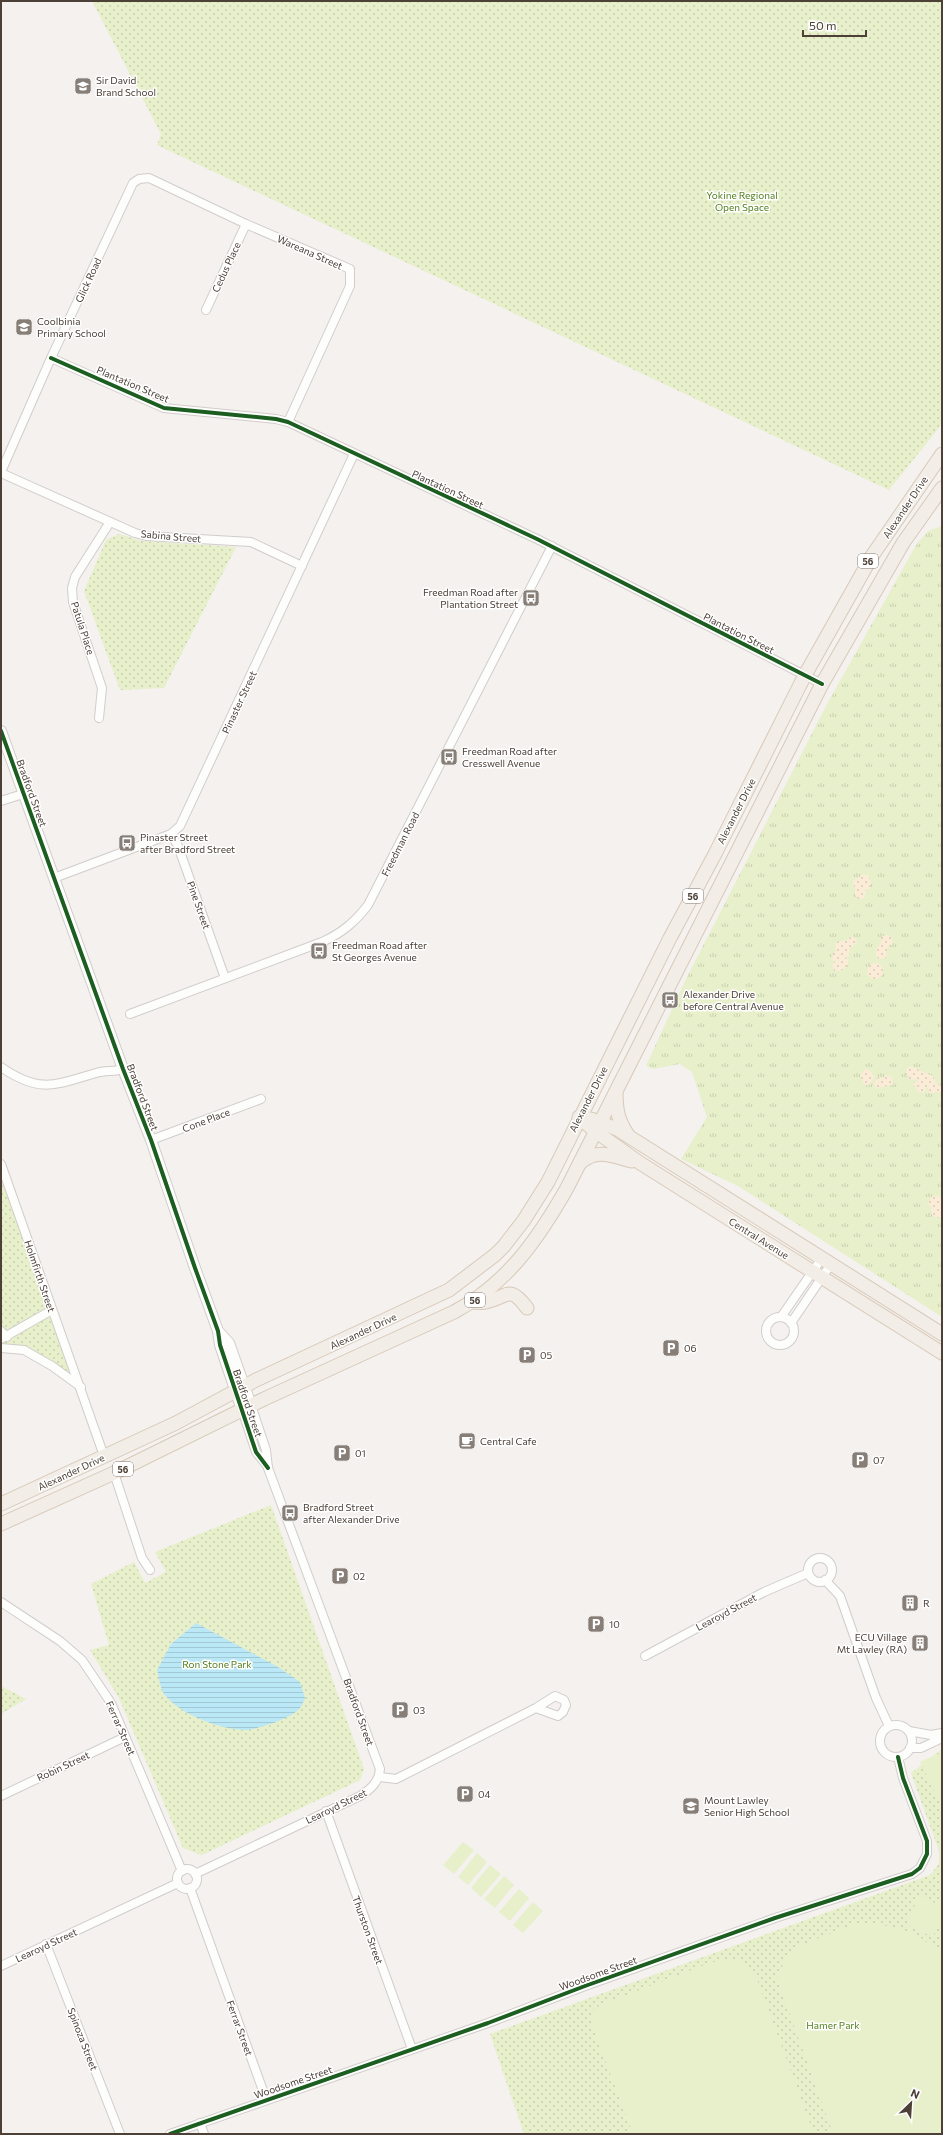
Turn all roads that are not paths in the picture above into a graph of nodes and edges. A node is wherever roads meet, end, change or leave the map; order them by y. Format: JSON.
{"nodes":[{"id":1,"x":139,"y":179,"type":"joint"},
{"id":2,"x":246,"y":224,"type":"junction"},
{"id":3,"x":206,"y":310,"type":"dead end"},
{"id":4,"x":51,"y":358,"type":"junction"},
{"id":5,"x":288,"y":422,"type":"junction"},
{"id":6,"x":354,"y":454,"type":"junction"},
{"id":7,"x":942,"y":454,"type":"edge"},
{"id":8,"x":1,"y":473,"type":"edge"},
{"id":9,"x":942,"y":488,"type":"edge"},
{"id":10,"x":110,"y":522,"type":"junction"},
{"id":11,"x":552,"y":546,"type":"junction"},
{"id":12,"x":302,"y":566,"type":"junction"},
{"id":13,"x":806,"y":675,"type":"junction"},
{"id":14,"x":822,"y":684,"type":"junction"},
{"id":15,"x":99,"y":718,"type":"dead end"},
{"id":16,"x":1,"y":731,"type":"edge"},
{"id":17,"x":23,"y":794,"type":"junction"},
{"id":18,"x":1,"y":801,"type":"edge"},
{"id":19,"x":171,"y":834,"type":"junction"},
{"id":20,"x":54,"y":878,"type":"junction"},
{"id":21,"x":225,"y":978,"type":"junction"},
{"id":22,"x":130,"y":1014,"type":"dead end"},
{"id":23,"x":1,"y":1067,"type":"edge"},
{"id":24,"x":123,"y":1069,"type":"junction"},
{"id":25,"x":617,"y":1086,"type":"junction"},
{"id":26,"x":261,"y":1099,"type":"dead end"},
{"id":27,"x":579,"y":1117,"type":"junction"},
{"id":28,"x":597,"y":1126,"type":"junction"},
{"id":29,"x":630,"y":1137,"type":"junction"},
{"id":30,"x":151,"y":1140,"type":"junction"},
{"id":31,"x":580,"y":1163,"type":"junction"},
{"id":32,"x":640,"y":1163,"type":"junction"},
{"id":33,"x":1,"y":1164,"type":"edge"},
{"id":34,"x":826,"y":1261,"type":"junction"},
{"id":35,"x":818,"y":1275,"type":"junction"},
{"id":36,"x":472,"y":1302,"type":"junction"},
{"id":37,"x":527,"y":1308,"type":"dead end"},
{"id":38,"x":52,"y":1310,"type":"junction"},
{"id":39,"x":781,"y":1317,"type":"junction"},
{"id":40,"x":791,"y":1323,"type":"junction"},
{"id":41,"x":942,"y":1334,"type":"edge"},
{"id":42,"x":3,"y":1336,"type":"edge"},
{"id":43,"x":1,"y":1348,"type":"edge"},
{"id":44,"x":942,"y":1353,"type":"edge"},
{"id":45,"x":81,"y":1388,"type":"junction"},
{"id":46,"x":240,"y":1389,"type":"junction"},
{"id":47,"x":247,"y":1408,"type":"junction"},
{"id":48,"x":104,"y":1456,"type":"junction"},
{"id":49,"x":114,"y":1473,"type":"junction"},
{"id":50,"x":1,"y":1504,"type":"edge"},
{"id":51,"x":1,"y":1524,"type":"edge"},
{"id":52,"x":150,"y":1570,"type":"dead end"},
{"id":53,"x":808,"y":1573,"type":"junction"},
{"id":54,"x":825,"y":1580,"type":"junction"},
{"id":55,"x":1,"y":1602,"type":"edge"},
{"id":56,"x":645,"y":1656,"type":"dead end"},
{"id":57,"x":536,"y":1708,"type":"dead end"},
{"id":58,"x":889,"y":1726,"type":"junction"},
{"id":59,"x":909,"y":1731,"type":"junction"},
{"id":60,"x":942,"y":1732,"type":"edge"},
{"id":61,"x":125,"y":1737,"type":"junction"},
{"id":62,"x":942,"y":1738,"type":"edge"},
{"id":63,"x":910,"y":1748,"type":"junction"},
{"id":64,"x":898,"y":1757,"type":"junction"},
{"id":65,"x":380,"y":1777,"type":"junction"},
{"id":66,"x":1,"y":1796,"type":"edge"},
{"id":67,"x":326,"y":1811,"type":"junction"},
{"id":68,"x":182,"y":1871,"type":"junction"},
{"id":69,"x":195,"y":1874,"type":"junction"},
{"id":70,"x":178,"y":1883,"type":"junction"},
{"id":71,"x":190,"y":1888,"type":"junction"},
{"id":72,"x":46,"y":1944,"type":"junction"},
{"id":73,"x":1,"y":1966,"type":"edge"},
{"id":74,"x":412,"y":2049,"type":"junction"},
{"id":75,"x":266,"y":2099,"type":"junction"},
{"id":76,"x":200,"y":2123,"type":"junction"},
{"id":77,"x":120,"y":2134,"type":"edge"},
{"id":78,"x":170,"y":2134,"type":"edge"},
{"id":79,"x":204,"y":2134,"type":"edge"}],
"edges":[{"from":1,"to":2,"type":"street","name":"Wareana Street"},
{"from":1,"to":4,"type":"street","name":"Glick Road"},
{"from":2,"to":3,"type":"street","name":"Cedus Place"},
{"from":2,"to":5,"type":"street","name":"Wareana Street"},
{"from":4,"to":5,"type":"street","name":"Plantation Street"},
{"from":4,"to":8,"type":"street","name":"Glick Road"},
{"from":5,"to":6,"type":"street","name":"Plantation Street"},
{"from":6,"to":11,"type":"street","name":"Plantation Street"},
{"from":6,"to":12,"type":"street","name":"Pinaster Street"},
{"from":7,"to":13,"type":"main road","name":"Alexander Drive","number":"56"},
{"from":8,"to":10,"type":"street","name":"Sabina Street"},
{"from":9,"to":14,"type":"main road","name":"Alexander Drive","number":"56"},
{"from":10,"to":12,"type":"street","name":"Sabina Street"},
{"from":10,"to":15,"type":"street","name":"Patula Place"},
{"from":11,"to":13,"type":"street","name":"Plantation Street"},
{"from":11,"to":21,"type":"street","name":"Freedman Road"},
{"from":12,"to":19,"type":"street","name":"Pinaster Street"},
{"from":13,"to":14,"type":"street","name":"Plantation Street"},
{"from":13,"to":27,"type":"main road","name":"Alexander Drive","number":"56"},
{"from":14,"to":25,"type":"main road","name":"Alexander Drive","number":"56"},
{"from":16,"to":17,"type":"street","name":"Bradford Street"},
{"from":17,"to":18,"type":"street"},
{"from":17,"to":20,"type":"street","name":"Bradford Street"},
{"from":19,"to":20,"type":"street","name":"Pinaster Street"},
{"from":19,"to":21,"type":"street","name":"Pine Street"},
{"from":20,"to":24,"type":"street","name":"Bradford Street"},
{"from":21,"to":22,"type":"street","name":"Freedman Road"},
{"from":23,"to":24,"type":"street"},
{"from":24,"to":30,"type":"street","name":"Bradford Street"},
{"from":25,"to":28,"type":"main road","name":"Alexander Drive","number":"56"},
{"from":25,"to":29,"type":"main road"},
{"from":26,"to":30,"type":"street","name":"Cone Place"},
{"from":27,"to":28,"type":"main road","name":"Central Avenue"},
{"from":27,"to":46,"type":"main road","name":"Alexander Drive","number":"56"},
{"from":28,"to":29,"type":"main road","name":"Central Avenue"},
{"from":28,"to":31,"type":"main road","name":"Alexander Drive","number":"56"},
{"from":28,"to":32,"type":"main road","name":"Central Avenue"},
{"from":29,"to":34,"type":"main road","name":"Central Avenue"},
{"from":30,"to":46,"type":"street","name":"Bradford Street"},
{"from":31,"to":32,"type":"main road"},
{"from":31,"to":36,"type":"main road","name":"Alexander Drive","number":"56"},
{"from":32,"to":35,"type":"main road","name":"Central Avenue"},
{"from":33,"to":38,"type":"street","name":"Holmfirth Street"},
{"from":34,"to":35,"type":"street"},
{"from":34,"to":41,"type":"main road","name":"Central Avenue"},
{"from":35,"to":39,"type":"street"},
{"from":35,"to":40,"type":"street"},
{"from":35,"to":44,"type":"main road","name":"Central Avenue"},
{"from":36,"to":37,"type":"main road"},
{"from":36,"to":47,"type":"main road","name":"Alexander Drive","number":"56"},
{"from":38,"to":42,"type":"street"},
{"from":38,"to":45,"type":"street","name":"Holmfirth Street"},
{"from":39,"to":40,"type":"street"},
{"from":39,"to":40,"type":"street"},
{"from":43,"to":45,"type":"street"},
{"from":45,"to":48,"type":"street","name":"Holmfirth Street"},
{"from":46,"to":47,"type":"street","name":"Bradford Street"},
{"from":46,"to":48,"type":"main road","name":"Alexander Drive","number":"56"},
{"from":47,"to":49,"type":"main road","name":"Alexander Drive","number":"56"},
{"from":47,"to":65,"type":"street","name":"Bradford Street"},
{"from":48,"to":50,"type":"main road","name":"Alexander Drive","number":"56"},
{"from":49,"to":51,"type":"main road","name":"Alexander Drive","number":"56"},
{"from":49,"to":52,"type":"street"},
{"from":53,"to":54,"type":"street"},
{"from":53,"to":54,"type":"street"},
{"from":53,"to":56,"type":"street","name":"Learoyd Street"},
{"from":54,"to":58,"type":"street"},
{"from":55,"to":61,"type":"street","name":"Ferrar Street"},
{"from":57,"to":65,"type":"street"},
{"from":58,"to":59,"type":"street"},
{"from":58,"to":64,"type":"street"},
{"from":59,"to":60,"type":"street"},
{"from":59,"to":63,"type":"street"},
{"from":61,"to":66,"type":"street","name":"Robin Street"},
{"from":61,"to":68,"type":"street","name":"Ferrar Street"},
{"from":62,"to":63,"type":"street"},
{"from":63,"to":64,"type":"street"},
{"from":64,"to":74,"type":"street","name":"Woodsome Street"},
{"from":65,"to":67,"type":"street","name":"Learoyd Street"},
{"from":67,"to":69,"type":"street","name":"Learoyd Street"},
{"from":67,"to":74,"type":"street","name":"Thurston Street"},
{"from":68,"to":69,"type":"street"},
{"from":68,"to":70,"type":"street"},
{"from":69,"to":71,"type":"street"},
{"from":70,"to":71,"type":"street"},
{"from":70,"to":72,"type":"street","name":"Learoyd Street"},
{"from":71,"to":75,"type":"street","name":"Ferrar Street"},
{"from":72,"to":73,"type":"street","name":"Learoyd Street"},
{"from":72,"to":77,"type":"street","name":"Spinoza Street"},
{"from":74,"to":75,"type":"street","name":"Woodsome Street"},
{"from":75,"to":76,"type":"street","name":"Woodsome Street"},
{"from":76,"to":78,"type":"street","name":"Woodsome Street"},
{"from":76,"to":79,"type":"street"}]}
